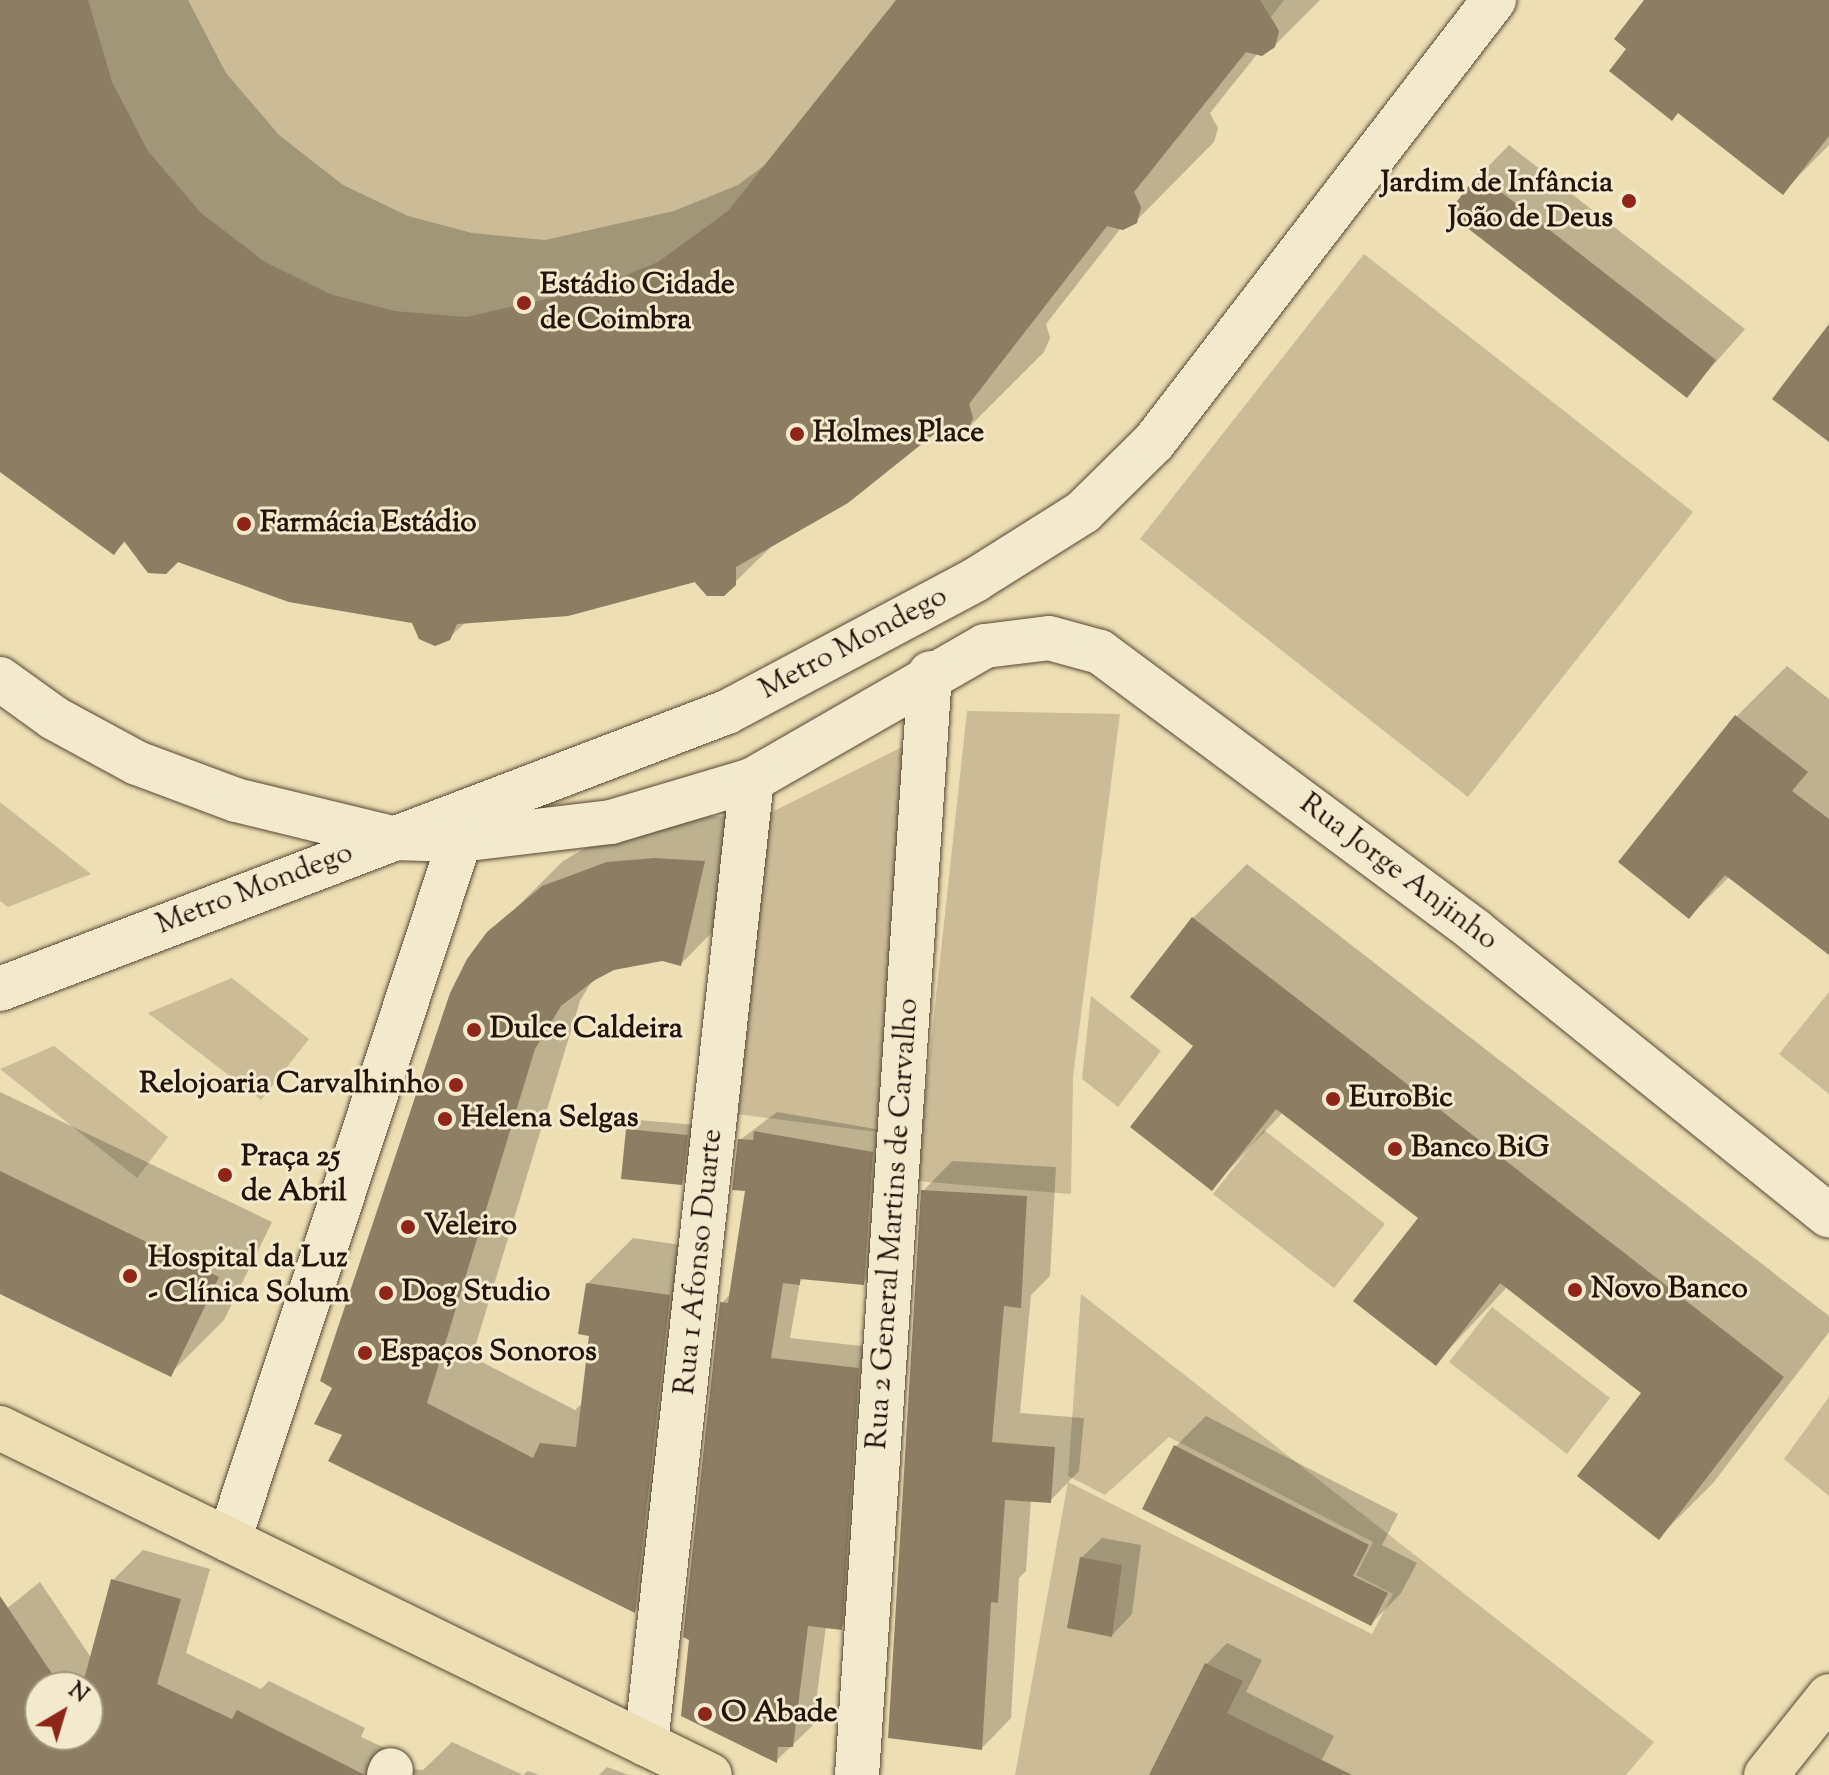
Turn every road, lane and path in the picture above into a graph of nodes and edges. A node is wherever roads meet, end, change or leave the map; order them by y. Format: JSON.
{"nodes":[{"id":1,"x":1494,"y":0,"type":"edge"},
{"id":2,"x":930,"y":673,"type":"junction"},
{"id":3,"x":0,"y":679,"type":"edge"},
{"id":4,"x":752,"y":780,"type":"junction"},
{"id":5,"x":392,"y":838,"type":"junction"},
{"id":6,"x":460,"y":840,"type":"junction"},
{"id":7,"x":0,"y":989,"type":"edge"},
{"id":8,"x":1829,"y":1216,"type":"edge"},
{"id":9,"x":0,"y":1428,"type":"edge"},
{"id":10,"x":229,"y":1540,"type":"junction"},
{"id":11,"x":1829,"y":1696,"type":"edge"},
{"id":12,"x":646,"y":1744,"type":"junction"},
{"id":13,"x":710,"y":1775,"type":"edge"},
{"id":14,"x":857,"y":1775,"type":"edge"},
{"id":15,"x":1766,"y":1775,"type":"edge"}],
"edges":[{"from":1,"to":5,"type":"street","name":"Metro Mondego"},
{"from":2,"to":4,"type":"street","name":"Rua Jorge Anjinho"},
{"from":2,"to":8,"type":"street","name":"Rua Jorge Anjinho"},
{"from":2,"to":14,"type":"street","name":"Rua 2 General Martins de Carvalho"},
{"from":3,"to":5,"type":"street"},
{"from":4,"to":6,"type":"street","name":"Rua Jorge Anjinho"},
{"from":4,"to":12,"type":"street","name":"Rua 1 Afonso Duarte"},
{"from":5,"to":6,"type":"street","name":"Rua Jorge Anjinho"},
{"from":5,"to":7,"type":"street","name":"Metro Mondego"},
{"from":6,"to":10,"type":"street"},
{"from":9,"to":10,"type":"main road"},
{"from":10,"to":12,"type":"main road"},
{"from":11,"to":15,"type":"main road"},
{"from":12,"to":13,"type":"main road"}]}
